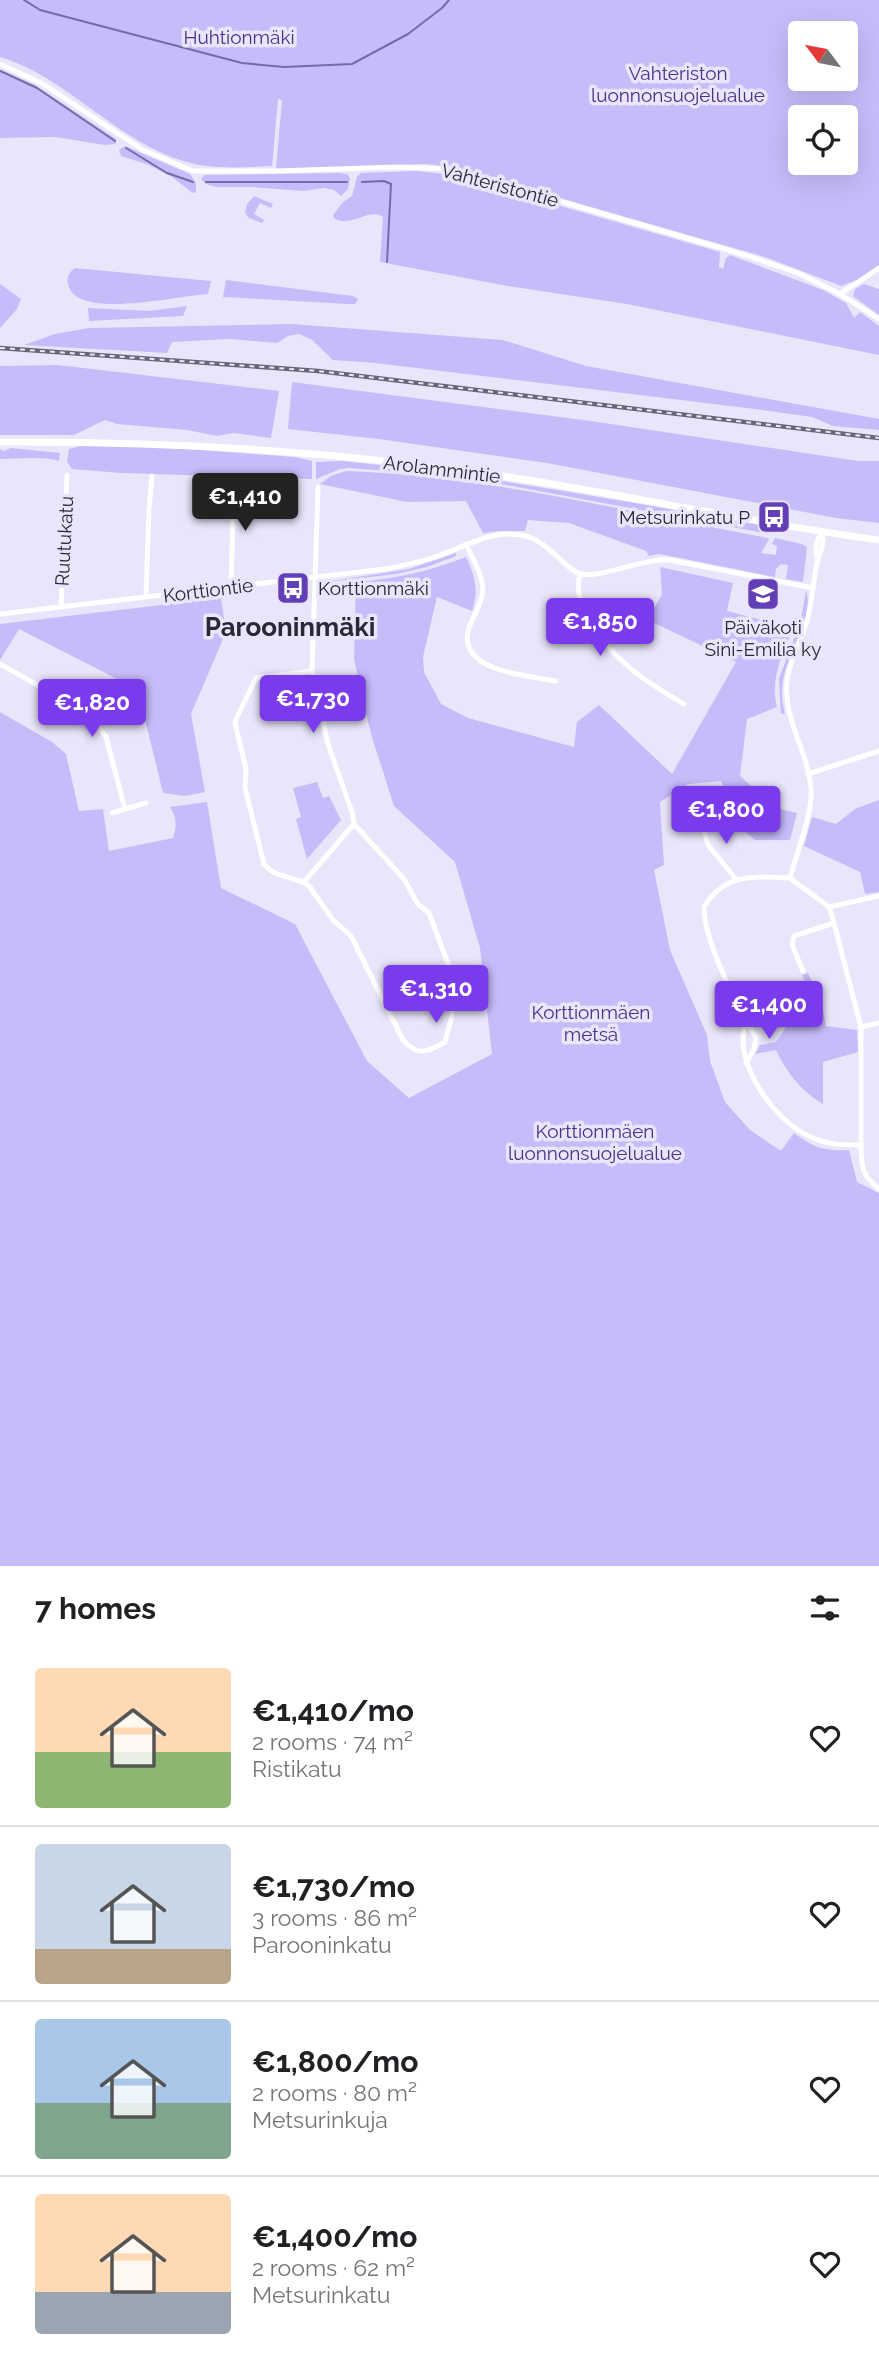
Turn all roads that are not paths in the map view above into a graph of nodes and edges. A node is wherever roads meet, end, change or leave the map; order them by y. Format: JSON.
{"nodes":[{"id":1,"x":0,"y":64,"type":"edge"},
{"id":2,"x":879,"y":268,"type":"edge"},
{"id":3,"x":840,"y":294,"type":"junction"},
{"id":4,"x":879,"y":319,"type":"edge"},
{"id":5,"x":0,"y":442,"type":"edge"},
{"id":6,"x":67,"y":475,"type":"dead end"},
{"id":7,"x":152,"y":476,"type":"dead end"},
{"id":8,"x":234,"y":479,"type":"dead end"},
{"id":9,"x":318,"y":487,"type":"dead end"},
{"id":10,"x":822,"y":532,"type":"junction"},
{"id":11,"x":879,"y":540,"type":"edge"},
{"id":12,"x":466,"y":544,"type":"junction"},
{"id":13,"x":580,"y":574,"type":"junction"},
{"id":14,"x":315,"y":577,"type":"junction"},
{"id":15,"x":231,"y":587,"type":"junction"},
{"id":16,"x":813,"y":588,"type":"junction"},
{"id":17,"x":146,"y":597,"type":"junction"},
{"id":18,"x":61,"y":607,"type":"junction"},
{"id":19,"x":0,"y":614,"type":"edge"},
{"id":20,"x":0,"y":664,"type":"edge"},
{"id":21,"x":312,"y":671,"type":"junction"},
{"id":22,"x":556,"y":681,"type":"dead end"},
{"id":23,"x":684,"y":704,"type":"dead end"},
{"id":24,"x":879,"y":751,"type":"edge"},
{"id":25,"x":808,"y":774,"type":"junction"},
{"id":26,"x":146,"y":803,"type":"dead end"},
{"id":27,"x":125,"y":809,"type":"junction"},
{"id":28,"x":112,"y":813,"type":"dead end"},
{"id":29,"x":354,"y":824,"type":"junction"},
{"id":30,"x":702,"y":824,"type":"dead end"},
{"id":31,"x":735,"y":878,"type":"junction"},
{"id":32,"x":790,"y":878,"type":"junction"},
{"id":33,"x":304,"y":882,"type":"junction"},
{"id":34,"x":879,"y":896,"type":"edge"},
{"id":35,"x":829,"y":907,"type":"junction"},
{"id":36,"x":834,"y":923,"type":"junction"},
{"id":37,"x":803,"y":971,"type":"dead end"},
{"id":38,"x":746,"y":1021,"type":"junction"},
{"id":39,"x":879,"y":1023,"type":"edge"},
{"id":40,"x":861,"y":1027,"type":"junction"},
{"id":41,"x":746,"y":1063,"type":"junction"},
{"id":42,"x":861,"y":1145,"type":"junction"},
{"id":43,"x":879,"y":1189,"type":"edge"}],
"edges":[{"from":1,"to":3,"type":"street","name":"Vahteristontie"},
{"from":2,"to":3,"type":"street"},
{"from":3,"to":4,"type":"street","name":"Vahteristontie"},
{"from":5,"to":10,"type":"street","name":"Arolammintie"},
{"from":6,"to":18,"type":"street","name":"Ruutukatu"},
{"from":7,"to":17,"type":"street"},
{"from":8,"to":15,"type":"street"},
{"from":9,"to":14,"type":"street"},
{"from":10,"to":11,"type":"street","name":"Arolammintie"},
{"from":10,"to":16,"type":"street"},
{"from":12,"to":13,"type":"street","name":"Korttiontie"},
{"from":12,"to":14,"type":"street","name":"Korttiontie"},
{"from":12,"to":22,"type":"street"},
{"from":13,"to":16,"type":"street"},
{"from":13,"to":23,"type":"street"},
{"from":14,"to":15,"type":"street","name":"Korttiontie"},
{"from":14,"to":21,"type":"street"},
{"from":15,"to":17,"type":"street","name":"Korttiontie"},
{"from":16,"to":25,"type":"street"},
{"from":17,"to":18,"type":"street","name":"Korttiontie"},
{"from":18,"to":19,"type":"street","name":"Korttiontie"},
{"from":20,"to":27,"type":"street"},
{"from":21,"to":29,"type":"street"},
{"from":21,"to":33,"type":"street"},
{"from":24,"to":25,"type":"street"},
{"from":25,"to":32,"type":"street"},
{"from":26,"to":27,"type":"street"},
{"from":27,"to":28,"type":"street"},
{"from":29,"to":33,"type":"street"},
{"from":29,"to":33,"type":"street"},
{"from":30,"to":31,"type":"street"},
{"from":31,"to":32,"type":"street"},
{"from":31,"to":38,"type":"street"},
{"from":32,"to":35,"type":"street"},
{"from":34,"to":35,"type":"street"},
{"from":35,"to":36,"type":"street"},
{"from":36,"to":37,"type":"street"},
{"from":36,"to":40,"type":"street"},
{"from":38,"to":41,"type":"street"},
{"from":38,"to":41,"type":"street"},
{"from":39,"to":40,"type":"street"},
{"from":40,"to":42,"type":"street"},
{"from":41,"to":42,"type":"street"},
{"from":42,"to":43,"type":"street"}]}
